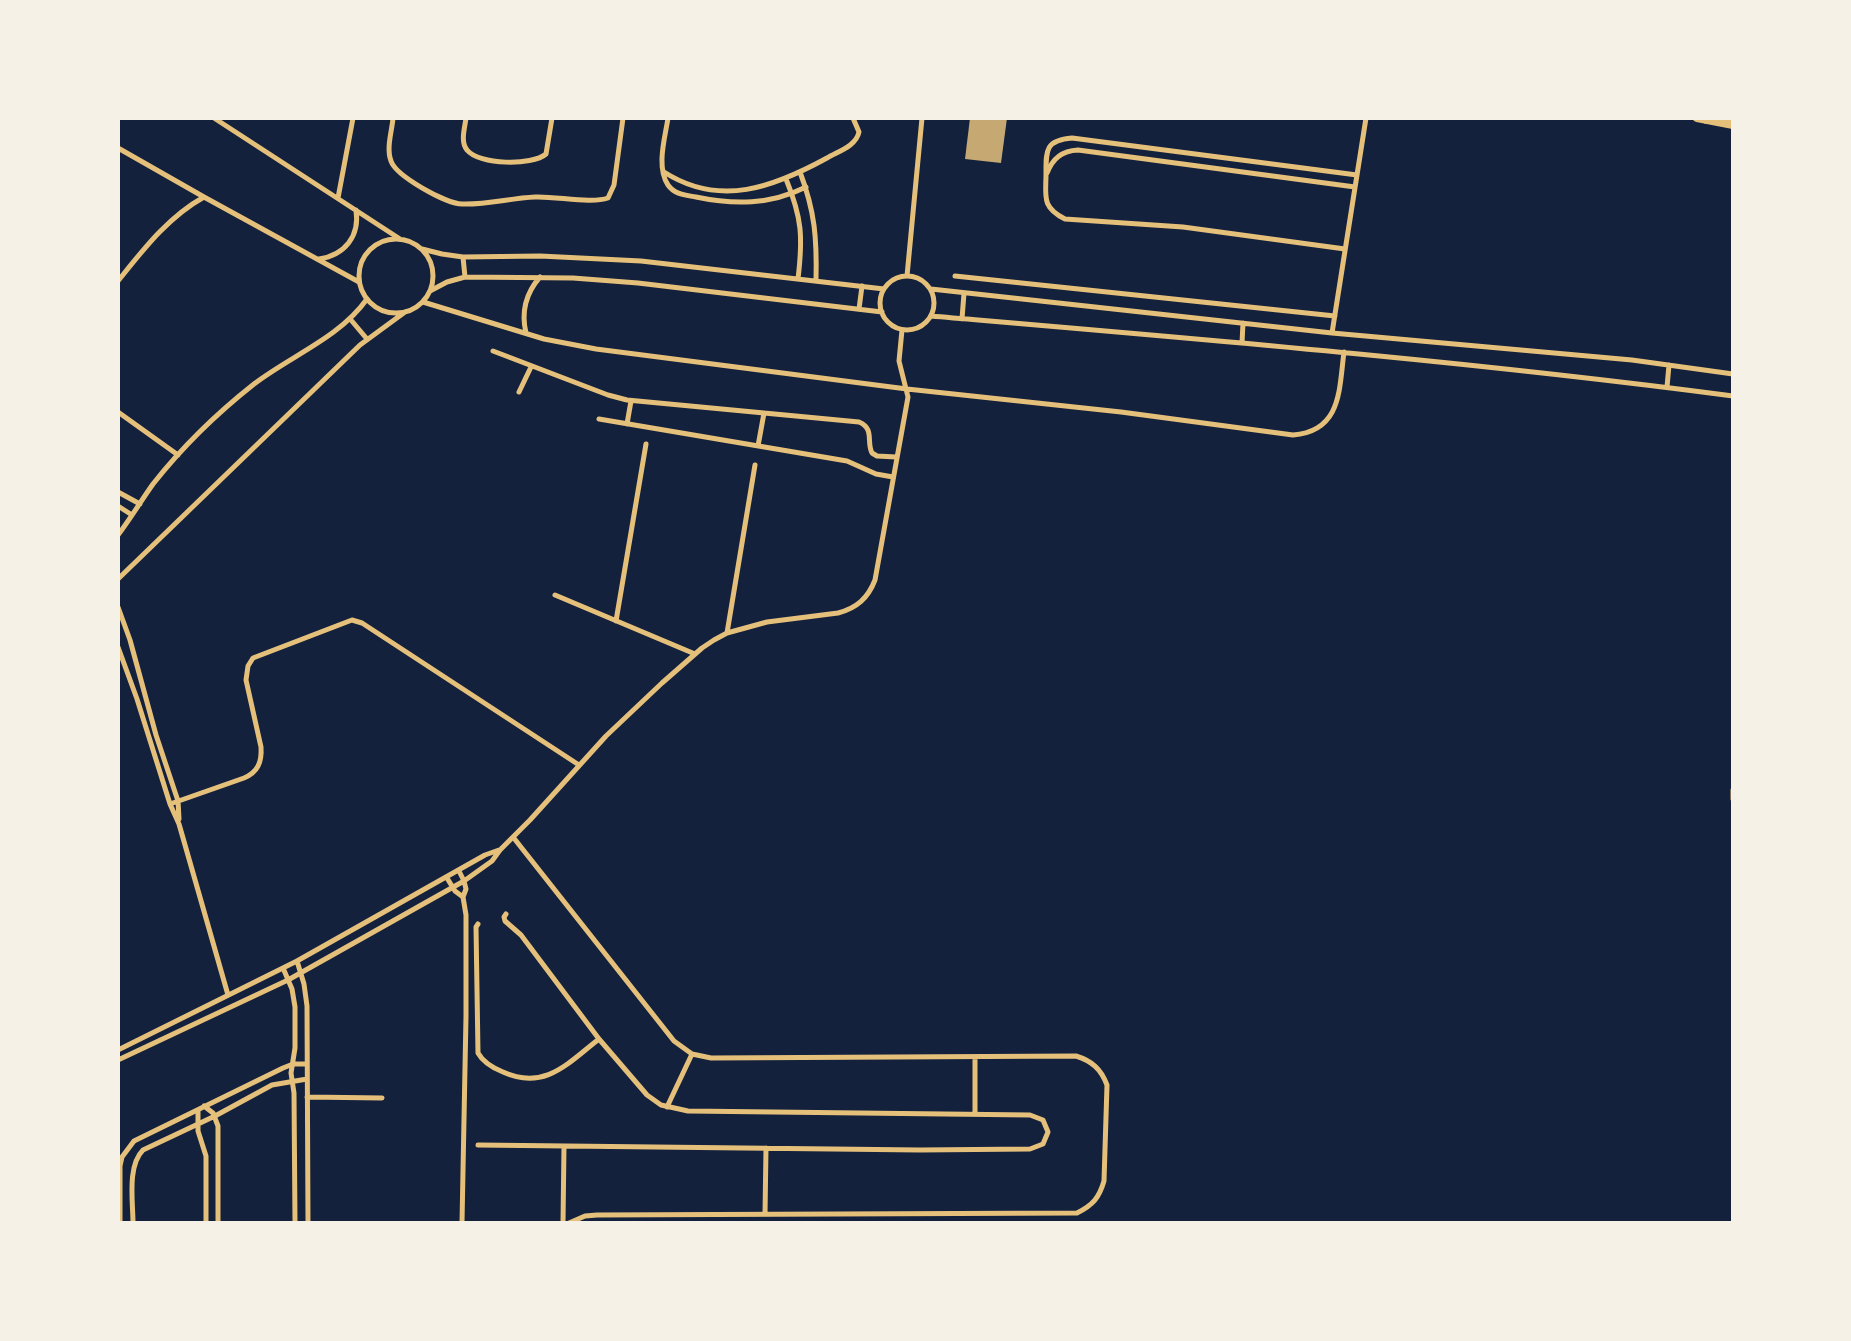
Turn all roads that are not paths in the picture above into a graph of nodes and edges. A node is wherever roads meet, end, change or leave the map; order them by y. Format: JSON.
{"nodes":[{"id":1,"x":214,"y":118,"type":"edge"},
{"id":2,"x":353,"y":118,"type":"edge"},
{"id":3,"x":393,"y":118,"type":"edge"},
{"id":4,"x":466,"y":118,"type":"edge"},
{"id":5,"x":552,"y":118,"type":"edge"},
{"id":6,"x":623,"y":118,"type":"edge"},
{"id":7,"x":668,"y":118,"type":"edge"},
{"id":8,"x":853,"y":118,"type":"edge"},
{"id":9,"x":922,"y":118,"type":"edge"},
{"id":10,"x":1366,"y":118,"type":"edge"},
{"id":11,"x":1702,"y":119,"type":"edge"},
{"id":12,"x":1733,"y":122,"type":"edge"},
{"id":13,"x":1092,"y":140,"type":"junction"},
{"id":14,"x":118,"y":148,"type":"edge"},
{"id":15,"x":1090,"y":152,"type":"junction"},
{"id":16,"x":1198,"y":154,"type":"junction"},
{"id":17,"x":1197,"y":165,"type":"junction"},
{"id":18,"x":1290,"y":166,"type":"junction"},
{"id":19,"x":664,"y":172,"type":"junction"},
{"id":20,"x":800,"y":172,"type":"junction"},
{"id":21,"x":1046,"y":174,"type":"junction"},
{"id":22,"x":1357,"y":175,"type":"junction"},
{"id":23,"x":1288,"y":178,"type":"junction"},
{"id":24,"x":786,"y":179,"type":"junction"},
{"id":25,"x":806,"y":187,"type":"junction"},
{"id":26,"x":1355,"y":187,"type":"junction"},
{"id":27,"x":721,"y":190,"type":"junction"},
{"id":28,"x":792,"y":194,"type":"junction"},
{"id":29,"x":204,"y":197,"type":"junction"},
{"id":30,"x":338,"y":198,"type":"junction"},
{"id":31,"x":720,"y":202,"type":"junction"},
{"id":32,"x":356,"y":210,"type":"junction"},
{"id":33,"x":401,"y":239,"type":"junction"},
{"id":34,"x":422,"y":249,"type":"junction"},
{"id":35,"x":1345,"y":249,"type":"junction"},
{"id":36,"x":463,"y":257,"type":"junction"},
{"id":37,"x":318,"y":259,"type":"junction"},
{"id":38,"x":907,"y":276,"type":"junction"},
{"id":39,"x":955,"y":276,"type":"dead end"},
{"id":40,"x":465,"y":277,"type":"junction"},
{"id":41,"x":540,"y":277,"type":"junction"},
{"id":42,"x":798,"y":279,"type":"junction"},
{"id":43,"x":118,"y":281,"type":"edge"},
{"id":44,"x":816,"y":281,"type":"junction"},
{"id":45,"x":359,"y":282,"type":"junction"},
{"id":46,"x":862,"y":286,"type":"junction"},
{"id":47,"x":884,"y":289,"type":"junction"},
{"id":48,"x":931,"y":289,"type":"junction"},
{"id":49,"x":430,"y":291,"type":"junction"},
{"id":50,"x":964,"y":293,"type":"junction"},
{"id":51,"x":367,"y":299,"type":"junction"},
{"id":52,"x":423,"y":302,"type":"junction"},
{"id":53,"x":859,"y":309,"type":"junction"},
{"id":54,"x":405,"y":312,"type":"junction"},
{"id":55,"x":882,"y":312,"type":"junction"},
{"id":56,"x":931,"y":316,"type":"junction"},
{"id":57,"x":1335,"y":316,"type":"junction"},
{"id":58,"x":962,"y":319,"type":"junction"},
{"id":59,"x":351,"y":320,"type":"junction"},
{"id":60,"x":1243,"y":323,"type":"junction"},
{"id":61,"x":902,"y":330,"type":"junction"},
{"id":62,"x":1332,"y":333,"type":"junction"},
{"id":63,"x":526,"y":334,"type":"junction"},
{"id":64,"x":367,"y":339,"type":"junction"},
{"id":65,"x":1242,"y":343,"type":"junction"},
{"id":66,"x":493,"y":351,"type":"dead end"},
{"id":67,"x":1344,"y":352,"type":"junction"},
{"id":68,"x":1669,"y":365,"type":"junction"},
{"id":69,"x":531,"y":367,"type":"junction"},
{"id":70,"x":1733,"y":374,"type":"edge"},
{"id":71,"x":1667,"y":387,"type":"junction"},
{"id":72,"x":907,"y":389,"type":"junction"},
{"id":73,"x":519,"y":392,"type":"dead end"},
{"id":74,"x":1733,"y":396,"type":"edge"},
{"id":75,"x":631,"y":401,"type":"junction"},
{"id":76,"x":118,"y":412,"type":"edge"},
{"id":77,"x":764,"y":413,"type":"junction"},
{"id":78,"x":599,"y":419,"type":"dead end"},
{"id":79,"x":627,"y":424,"type":"junction"},
{"id":80,"x":646,"y":444,"type":"dead end"},
{"id":81,"x":758,"y":446,"type":"junction"},
{"id":82,"x":178,"y":455,"type":"junction"},
{"id":83,"x":896,"y":457,"type":"junction"},
{"id":84,"x":755,"y":465,"type":"dead end"},
{"id":85,"x":893,"y":477,"type":"junction"},
{"id":86,"x":118,"y":492,"type":"edge"},
{"id":87,"x":140,"y":504,"type":"junction"},
{"id":88,"x":118,"y":506,"type":"edge"},
{"id":89,"x":132,"y":515,"type":"junction"},
{"id":90,"x":118,"y":535,"type":"edge"},
{"id":91,"x":119,"y":581,"type":"edge"},
{"id":92,"x":555,"y":595,"type":"dead end"},
{"id":93,"x":118,"y":607,"type":"edge"},
{"id":94,"x":616,"y":621,"type":"junction"},
{"id":95,"x":727,"y":633,"type":"junction"},
{"id":96,"x":118,"y":647,"type":"edge"},
{"id":97,"x":695,"y":654,"type":"junction"},
{"id":98,"x":579,"y":765,"type":"junction"},
{"id":99,"x":1733,"y":790,"type":"edge"},
{"id":100,"x":1733,"y":799,"type":"edge"},
{"id":101,"x":178,"y":801,"type":"junction"},
{"id":102,"x":170,"y":804,"type":"junction"},
{"id":103,"x":179,"y":824,"type":"junction"},
{"id":104,"x":513,"y":837,"type":"junction"},
{"id":105,"x":500,"y":850,"type":"junction"},
{"id":106,"x":459,"y":871,"type":"junction"},
{"id":107,"x":447,"y":878,"type":"junction"},
{"id":108,"x":464,"y":881,"type":"junction"},
{"id":109,"x":452,"y":888,"type":"junction"},
{"id":110,"x":463,"y":897,"type":"junction"},
{"id":111,"x":506,"y":914,"type":"dead end"},
{"id":112,"x":478,"y":924,"type":"dead end"},
{"id":113,"x":297,"y":961,"type":"junction"},
{"id":114,"x":283,"y":968,"type":"junction"},
{"id":115,"x":302,"y":973,"type":"junction"},
{"id":116,"x":288,"y":980,"type":"junction"},
{"id":117,"x":228,"y":995,"type":"junction"},
{"id":118,"x":465,"y":1001,"type":"junction"},
{"id":119,"x":477,"y":1001,"type":"junction"},
{"id":120,"x":466,"y":1016,"type":"junction"},
{"id":121,"x":477,"y":1016,"type":"junction"},
{"id":122,"x":599,"y":1039,"type":"junction"},
{"id":123,"x":118,"y":1050,"type":"edge"},
{"id":124,"x":692,"y":1054,"type":"junction"},
{"id":125,"x":975,"y":1057,"type":"junction"},
{"id":126,"x":118,"y":1060,"type":"edge"},
{"id":127,"x":293,"y":1064,"type":"junction"},
{"id":128,"x":307,"y":1064,"type":"junction"},
{"id":129,"x":307,"y":1079,"type":"junction"},
{"id":130,"x":292,"y":1082,"type":"junction"},
{"id":131,"x":307,"y":1097,"type":"junction"},
{"id":132,"x":382,"y":1098,"type":"dead end"},
{"id":133,"x":201,"y":1107,"type":"junction"},
{"id":134,"x":667,"y":1107,"type":"junction"},
{"id":135,"x":975,"y":1114,"type":"junction"},
{"id":136,"x":215,"y":1116,"type":"junction"},
{"id":137,"x":197,"y":1124,"type":"junction"},
{"id":138,"x":478,"y":1145,"type":"dead end"},
{"id":139,"x":564,"y":1146,"type":"junction"},
{"id":140,"x":766,"y":1148,"type":"junction"},
{"id":141,"x":120,"y":1166,"type":"junction"},
{"id":142,"x":133,"y":1169,"type":"junction"},
{"id":143,"x":765,"y":1214,"type":"junction"},
{"id":144,"x":120,"y":1223,"type":"edge"},
{"id":145,"x":133,"y":1223,"type":"edge"},
{"id":146,"x":206,"y":1223,"type":"edge"},
{"id":147,"x":218,"y":1223,"type":"edge"},
{"id":148,"x":295,"y":1223,"type":"edge"},
{"id":149,"x":308,"y":1223,"type":"edge"},
{"id":150,"x":462,"y":1223,"type":"edge"},
{"id":151,"x":566,"y":1223,"type":"edge"}],
"edges":[{"from":1,"to":30,"type":"street"},
{"from":2,"to":30,"type":"street"},
{"from":3,"to":6,"type":"street"},
{"from":4,"to":5,"type":"street"},
{"from":7,"to":19,"type":"street"},
{"from":8,"to":20,"type":"street"},
{"from":9,"to":38,"type":"street"},
{"from":10,"to":22,"type":"street"},
{"from":11,"to":12,"type":"highway"},
{"from":13,"to":15,"type":"street"},
{"from":13,"to":16,"type":"street"},
{"from":13,"to":21,"type":"street"},
{"from":14,"to":29,"type":"street"},
{"from":15,"to":17,"type":"street"},
{"from":15,"to":21,"type":"street"},
{"from":16,"to":17,"type":"street"},
{"from":16,"to":18,"type":"street"},
{"from":17,"to":23,"type":"street"},
{"from":18,"to":22,"type":"street"},
{"from":18,"to":23,"type":"street"},
{"from":19,"to":27,"type":"street"},
{"from":19,"to":31,"type":"street"},
{"from":20,"to":24,"type":"street"},
{"from":20,"to":25,"type":"street"},
{"from":21,"to":35,"type":"street"},
{"from":22,"to":26,"type":"street"},
{"from":23,"to":26,"type":"street"},
{"from":24,"to":27,"type":"street"},
{"from":24,"to":28,"type":"street"},
{"from":25,"to":28,"type":"street"},
{"from":25,"to":44,"type":"street"},
{"from":26,"to":35,"type":"street"},
{"from":27,"to":31,"type":"street"},
{"from":28,"to":31,"type":"street"},
{"from":28,"to":42,"type":"street"},
{"from":29,"to":37,"type":"street"},
{"from":29,"to":43,"type":"street"},
{"from":30,"to":32,"type":"street"},
{"from":32,"to":33,"type":"street"},
{"from":32,"to":37,"type":"street"},
{"from":33,"to":34,"type":"street"},
{"from":33,"to":45,"type":"street"},
{"from":34,"to":36,"type":"street"},
{"from":34,"to":49,"type":"street"},
{"from":35,"to":57,"type":"street"},
{"from":36,"to":40,"type":"street"},
{"from":36,"to":42,"type":"street"},
{"from":37,"to":45,"type":"street"},
{"from":38,"to":47,"type":"street"},
{"from":38,"to":48,"type":"street"},
{"from":39,"to":57,"type":"street"},
{"from":40,"to":41,"type":"street"},
{"from":40,"to":49,"type":"street"},
{"from":41,"to":53,"type":"street"},
{"from":41,"to":63,"type":"street"},
{"from":42,"to":44,"type":"street"},
{"from":44,"to":46,"type":"street"},
{"from":45,"to":51,"type":"street"},
{"from":46,"to":47,"type":"street"},
{"from":46,"to":53,"type":"street"},
{"from":47,"to":55,"type":"street"},
{"from":48,"to":50,"type":"street"},
{"from":48,"to":56,"type":"street"},
{"from":49,"to":52,"type":"street"},
{"from":50,"to":58,"type":"street"},
{"from":50,"to":60,"type":"street"},
{"from":51,"to":54,"type":"street"},
{"from":51,"to":59,"type":"street"},
{"from":52,"to":54,"type":"street"},
{"from":52,"to":63,"type":"street"},
{"from":53,"to":55,"type":"street"},
{"from":54,"to":64,"type":"street"},
{"from":55,"to":61,"type":"street"},
{"from":56,"to":58,"type":"street"},
{"from":56,"to":61,"type":"street"},
{"from":57,"to":62,"type":"street"},
{"from":58,"to":65,"type":"street"},
{"from":59,"to":64,"type":"street"},
{"from":59,"to":82,"type":"street"},
{"from":60,"to":62,"type":"street"},
{"from":60,"to":65,"type":"street"},
{"from":61,"to":72,"type":"street"},
{"from":62,"to":68,"type":"street"},
{"from":63,"to":72,"type":"street"},
{"from":64,"to":91,"type":"street"},
{"from":65,"to":67,"type":"street"},
{"from":66,"to":69,"type":"street"},
{"from":67,"to":71,"type":"street"},
{"from":67,"to":72,"type":"street"},
{"from":68,"to":70,"type":"street"},
{"from":68,"to":71,"type":"street"},
{"from":69,"to":73,"type":"street"},
{"from":69,"to":75,"type":"street"},
{"from":71,"to":74,"type":"street"},
{"from":72,"to":83,"type":"street"},
{"from":75,"to":77,"type":"street"},
{"from":75,"to":79,"type":"street"},
{"from":76,"to":82,"type":"street"},
{"from":77,"to":81,"type":"street"},
{"from":77,"to":83,"type":"street"},
{"from":78,"to":79,"type":"street"},
{"from":79,"to":81,"type":"street"},
{"from":80,"to":94,"type":"street"},
{"from":81,"to":85,"type":"street"},
{"from":82,"to":87,"type":"street"},
{"from":83,"to":85,"type":"street"},
{"from":84,"to":95,"type":"street"},
{"from":85,"to":95,"type":"street"},
{"from":86,"to":87,"type":"street"},
{"from":87,"to":89,"type":"street"},
{"from":88,"to":89,"type":"street"},
{"from":89,"to":90,"type":"street"},
{"from":92,"to":94,"type":"street"},
{"from":93,"to":101,"type":"street"},
{"from":94,"to":97,"type":"street"},
{"from":95,"to":97,"type":"street"},
{"from":96,"to":102,"type":"street"},
{"from":97,"to":98,"type":"street"},
{"from":98,"to":101,"type":"street"},
{"from":98,"to":104,"type":"street"},
{"from":99,"to":100,"type":"street"},
{"from":101,"to":102,"type":"street"},
{"from":101,"to":103,"type":"street"},
{"from":102,"to":103,"type":"street"},
{"from":103,"to":117,"type":"street"},
{"from":104,"to":105,"type":"street"},
{"from":104,"to":124,"type":"street"},
{"from":105,"to":106,"type":"street"},
{"from":105,"to":108,"type":"street"},
{"from":106,"to":107,"type":"street"},
{"from":106,"to":108,"type":"street"},
{"from":107,"to":109,"type":"street"},
{"from":107,"to":113,"type":"street"},
{"from":108,"to":109,"type":"street"},
{"from":108,"to":110,"type":"street"},
{"from":109,"to":110,"type":"street"},
{"from":109,"to":115,"type":"street"},
{"from":110,"to":118,"type":"street"},
{"from":111,"to":122,"type":"street"},
{"from":112,"to":119,"type":"street"},
{"from":113,"to":114,"type":"street"},
{"from":113,"to":115,"type":"street"},
{"from":114,"to":116,"type":"street"},
{"from":114,"to":117,"type":"street"},
{"from":115,"to":116,"type":"street"},
{"from":115,"to":128,"type":"street"},
{"from":116,"to":126,"type":"street"},
{"from":116,"to":127,"type":"street"},
{"from":117,"to":123,"type":"street"},
{"from":118,"to":119,"type":"street"},
{"from":118,"to":120,"type":"street"},
{"from":119,"to":121,"type":"street"},
{"from":120,"to":121,"type":"street"},
{"from":120,"to":150,"type":"street"},
{"from":121,"to":122,"type":"street"},
{"from":122,"to":134,"type":"street"},
{"from":124,"to":125,"type":"street"},
{"from":124,"to":134,"type":"street"},
{"from":125,"to":135,"type":"street"},
{"from":125,"to":143,"type":"street"},
{"from":127,"to":128,"type":"street"},
{"from":127,"to":130,"type":"street"},
{"from":127,"to":133,"type":"street"},
{"from":128,"to":129,"type":"street"},
{"from":129,"to":130,"type":"street"},
{"from":129,"to":131,"type":"street"},
{"from":130,"to":136,"type":"street"},
{"from":130,"to":148,"type":"street"},
{"from":131,"to":132,"type":"street"},
{"from":131,"to":149,"type":"street"},
{"from":133,"to":136,"type":"street"},
{"from":133,"to":137,"type":"street"},
{"from":133,"to":141,"type":"street"},
{"from":134,"to":135,"type":"street"},
{"from":135,"to":140,"type":"street"},
{"from":136,"to":137,"type":"street"},
{"from":136,"to":147,"type":"street"},
{"from":137,"to":142,"type":"street"},
{"from":137,"to":146,"type":"street"},
{"from":138,"to":139,"type":"street"},
{"from":139,"to":140,"type":"street"},
{"from":139,"to":151,"type":"street"},
{"from":140,"to":143,"type":"street"},
{"from":141,"to":142,"type":"street"},
{"from":141,"to":144,"type":"street"},
{"from":142,"to":145,"type":"street"},
{"from":143,"to":151,"type":"street"}]}
